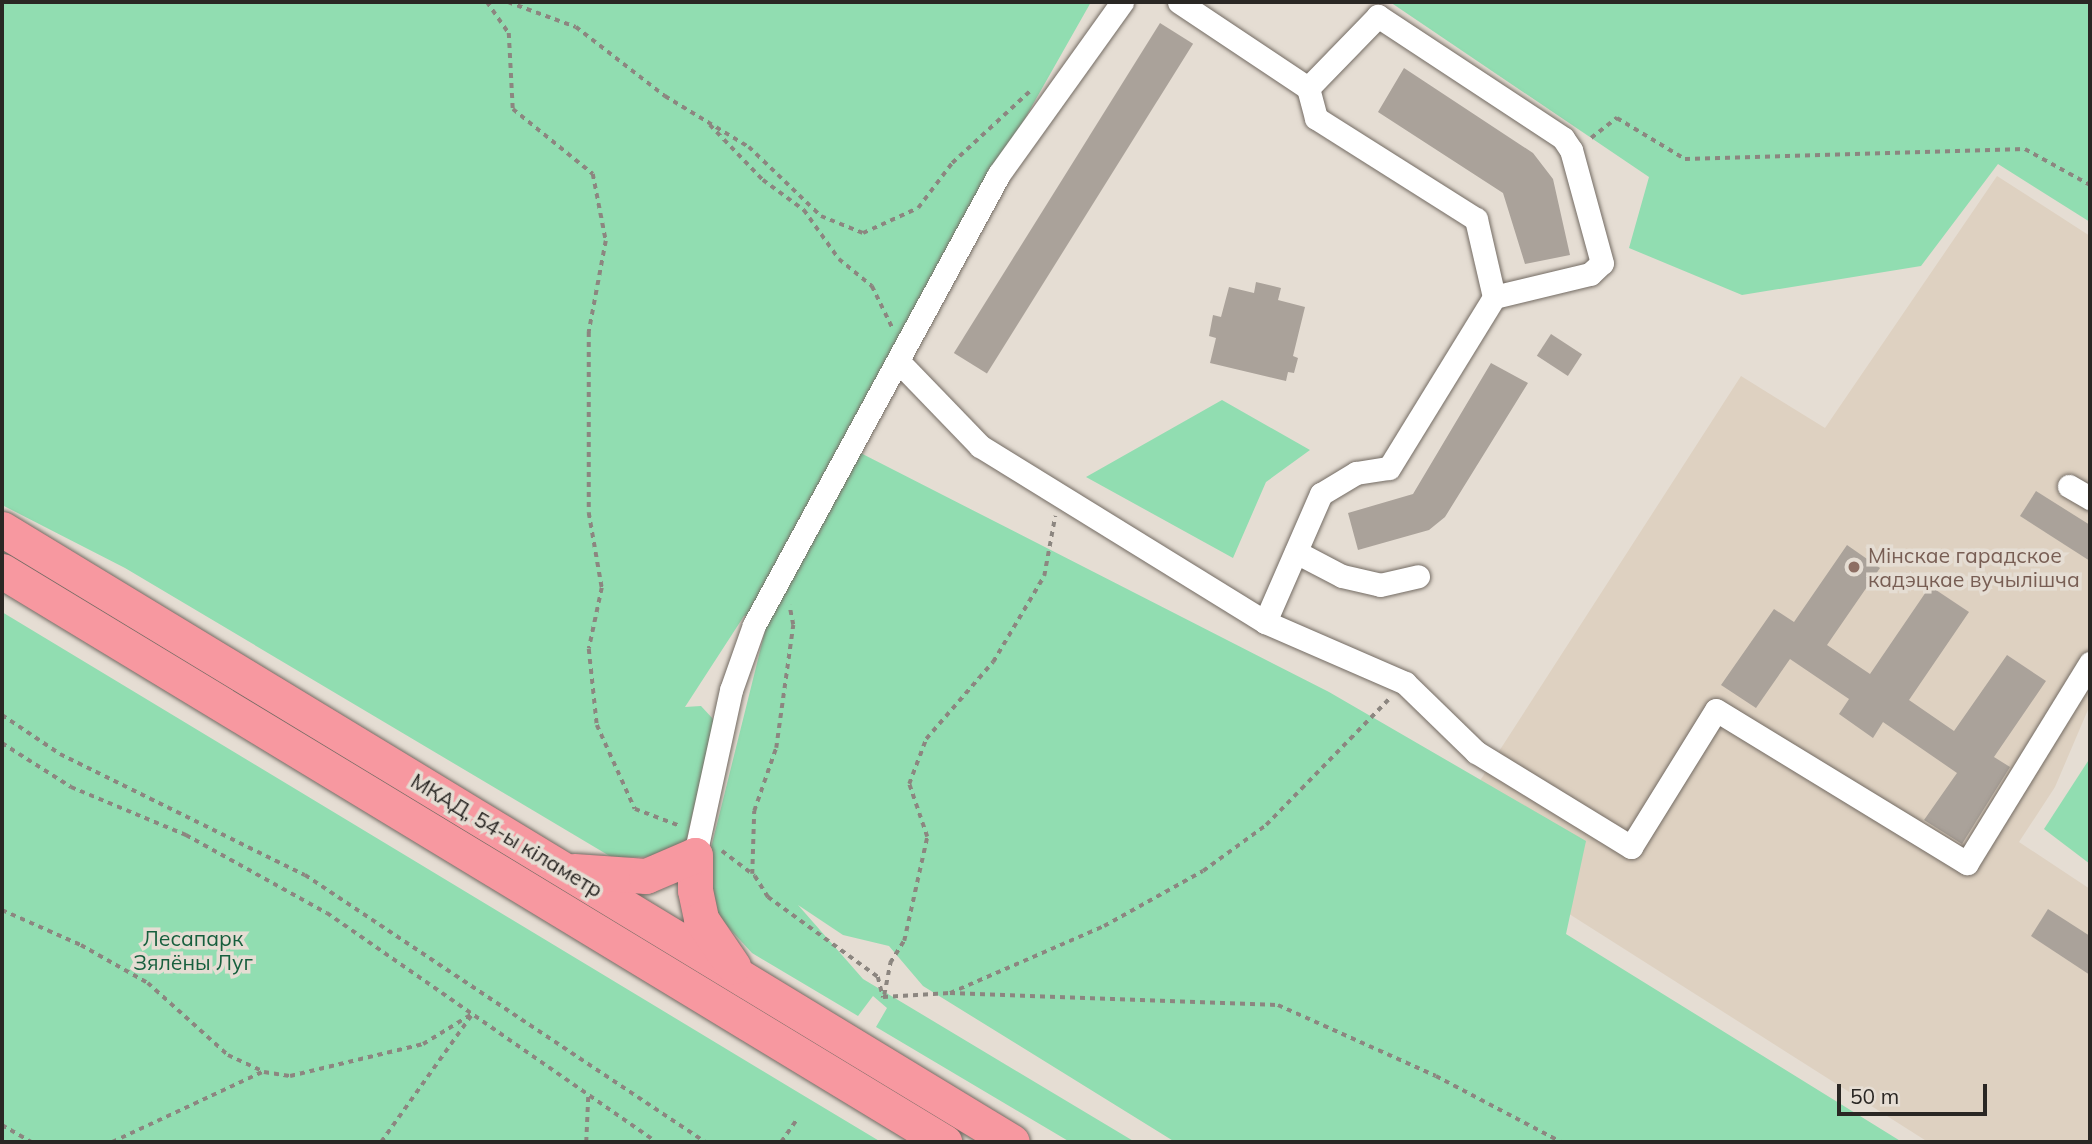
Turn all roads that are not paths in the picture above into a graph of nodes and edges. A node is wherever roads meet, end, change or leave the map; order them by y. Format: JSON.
{"nodes":[{"id":1,"x":1122,"y":2,"type":"edge"},
{"id":2,"x":1179,"y":2,"type":"edge"},
{"id":3,"x":1308,"y":88,"type":"junction"},
{"id":4,"x":1494,"y":297,"type":"junction"},
{"id":5,"x":903,"y":353,"type":"junction"},
{"id":6,"x":2069,"y":486,"type":"dead end"},
{"id":7,"x":2090,"y":498,"type":"edge"},
{"id":8,"x":2,"y":529,"type":"edge"},
{"id":9,"x":1296,"y":552,"type":"junction"},
{"id":10,"x":2,"y":571,"type":"edge"},
{"id":11,"x":1418,"y":576,"type":"dead end"},
{"id":12,"x":1265,"y":622,"type":"junction"},
{"id":13,"x":2090,"y":663,"type":"edge"},
{"id":14,"x":697,"y":844,"type":"junction"},
{"id":15,"x":563,"y":869,"type":"junction"},
{"id":16,"x":744,"y":980,"type":"junction"},
{"id":17,"x":944,"y":1142,"type":"edge"},
{"id":18,"x":1012,"y":1142,"type":"edge"}],
"edges":[{"from":1,"to":5,"type":"street"},
{"from":2,"to":3,"type":"street"},
{"from":3,"to":4,"type":"street"},
{"from":3,"to":4,"type":"street"},
{"from":4,"to":9,"type":"street"},
{"from":5,"to":12,"type":"street"},
{"from":5,"to":14,"type":"street"},
{"from":6,"to":7,"type":"street"},
{"from":8,"to":15,"type":"highway","name":"МКАД, 54-ы кіламетр"},
{"from":9,"to":11,"type":"street"},
{"from":9,"to":12,"type":"street"},
{"from":10,"to":17,"type":"highway","name":"МКАД, 54-ы кіламетр"},
{"from":12,"to":13,"type":"street"},
{"from":14,"to":15,"type":"highway"},
{"from":14,"to":16,"type":"highway"},
{"from":15,"to":16,"type":"highway","name":"МКАД, 54-ы кіламетр"},
{"from":16,"to":18,"type":"highway","name":"МКАД, 54-ы кіламетр"}]}
